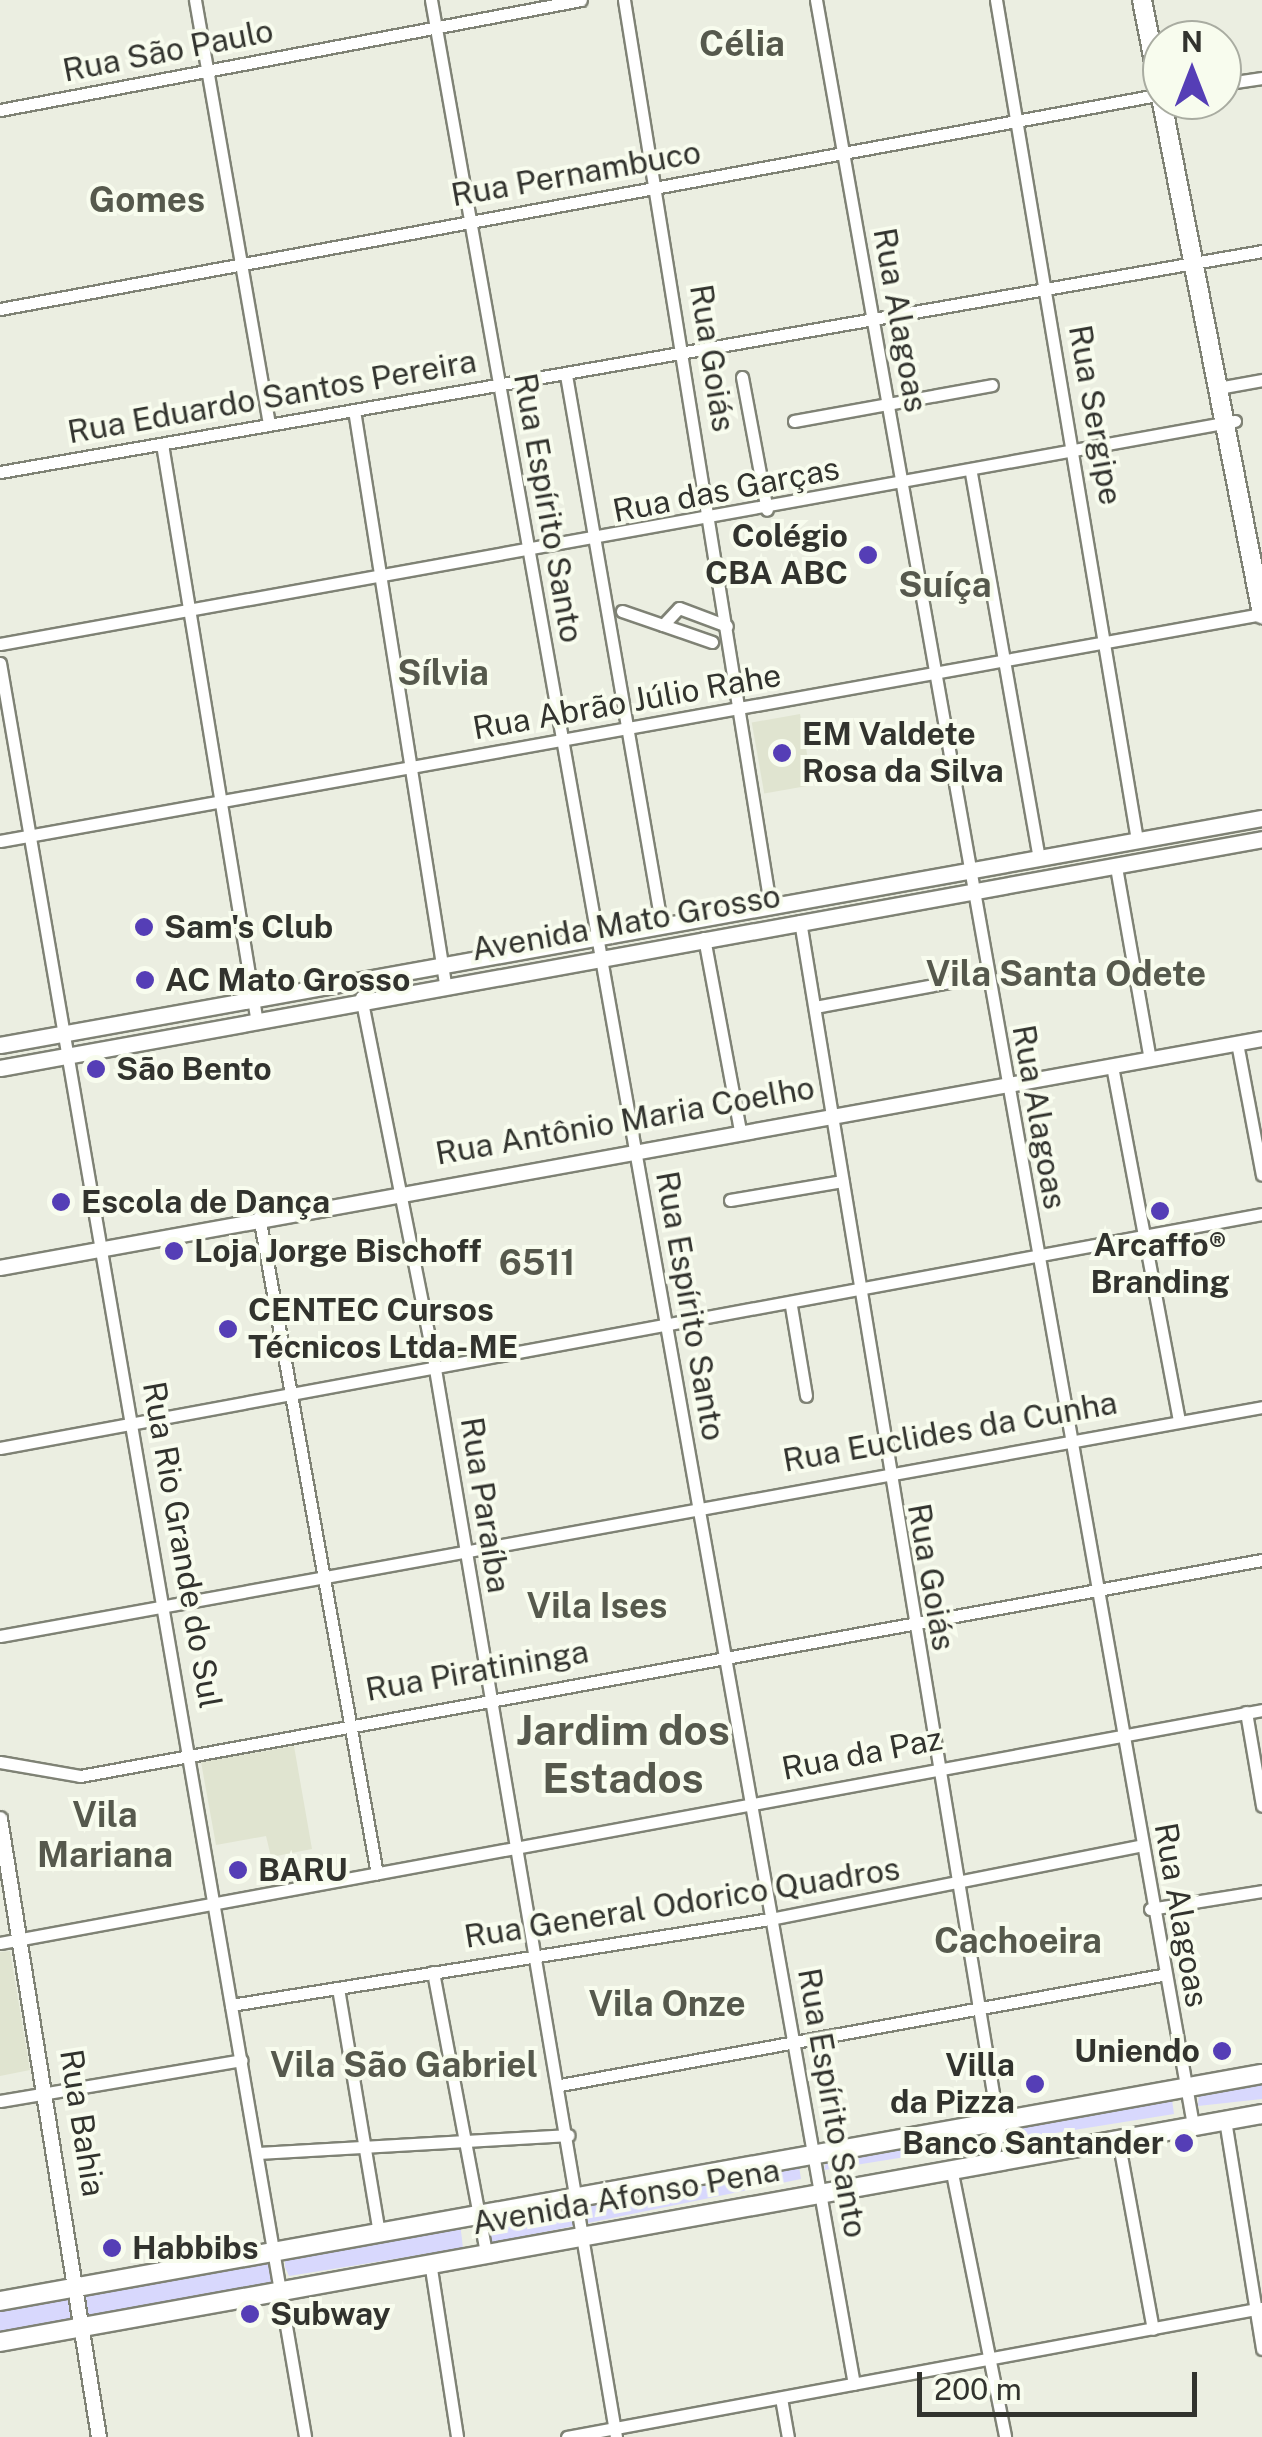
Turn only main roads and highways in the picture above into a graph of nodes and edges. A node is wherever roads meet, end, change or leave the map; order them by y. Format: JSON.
{"nodes":[{"id":1,"x":1170,"y":120,"type":"edge"},
{"id":2,"x":1230,"y":423,"type":"junction"},
{"id":3,"x":1262,"y":556,"type":"edge"},
{"id":4,"x":1262,"y":614,"type":"edge"},
{"id":5,"x":1260,"y":819,"type":"edge"},
{"id":6,"x":1262,"y":839,"type":"edge"},
{"id":7,"x":1244,"y":843,"type":"junction"},
{"id":8,"x":1038,"y":858,"type":"junction"},
{"id":9,"x":1048,"y":878,"type":"junction"},
{"id":10,"x":808,"y":898,"type":"junction"},
{"id":11,"x":775,"y":903,"type":"junction"},
{"id":12,"x":793,"y":922,"type":"junction"},
{"id":13,"x":0,"y":1045,"type":"edge"},
{"id":14,"x":0,"y":1068,"type":"edge"},
{"id":15,"x":1262,"y":2074,"type":"edge"},
{"id":16,"x":1262,"y":2114,"type":"edge"},
{"id":17,"x":998,"y":2123,"type":"junction"},
{"id":18,"x":989,"y":2162,"type":"junction"},
{"id":19,"x":0,"y":2301,"type":"edge"},
{"id":20,"x":0,"y":2342,"type":"edge"}],
"edges":[{"from":1,"to":2,"type":"main road"},
{"from":2,"to":3,"type":"main road"},
{"from":2,"to":4,"type":"main road"},
{"from":5,"to":7,"type":"main road"},
{"from":5,"to":8,"type":"main road","name":"Avenida Mato Grosso"},
{"from":6,"to":7,"type":"main road","name":"Avenida Mato Grosso"},
{"from":7,"to":9,"type":"main road","name":"Avenida Mato Grosso"},
{"from":8,"to":9,"type":"main road"},
{"from":8,"to":10,"type":"main road","name":"Avenida Mato Grosso"},
{"from":9,"to":12,"type":"main road","name":"Avenida Mato Grosso"},
{"from":10,"to":11,"type":"main road","name":"Avenida Mato Grosso"},
{"from":10,"to":12,"type":"main road"},
{"from":11,"to":12,"type":"main road"},
{"from":11,"to":13,"type":"main road","name":"Avenida Mato Grosso"},
{"from":12,"to":14,"type":"main road","name":"Avenida Mato Grosso"},
{"from":15,"to":17,"type":"main road","name":"Avenida Afonso Pena"},
{"from":16,"to":18,"type":"main road","name":"Avenida Afonso Pena"},
{"from":17,"to":18,"type":"main road"},
{"from":17,"to":19,"type":"main road","name":"Avenida Afonso Pena"},
{"from":18,"to":20,"type":"main road","name":"Avenida Afonso Pena"}]}
